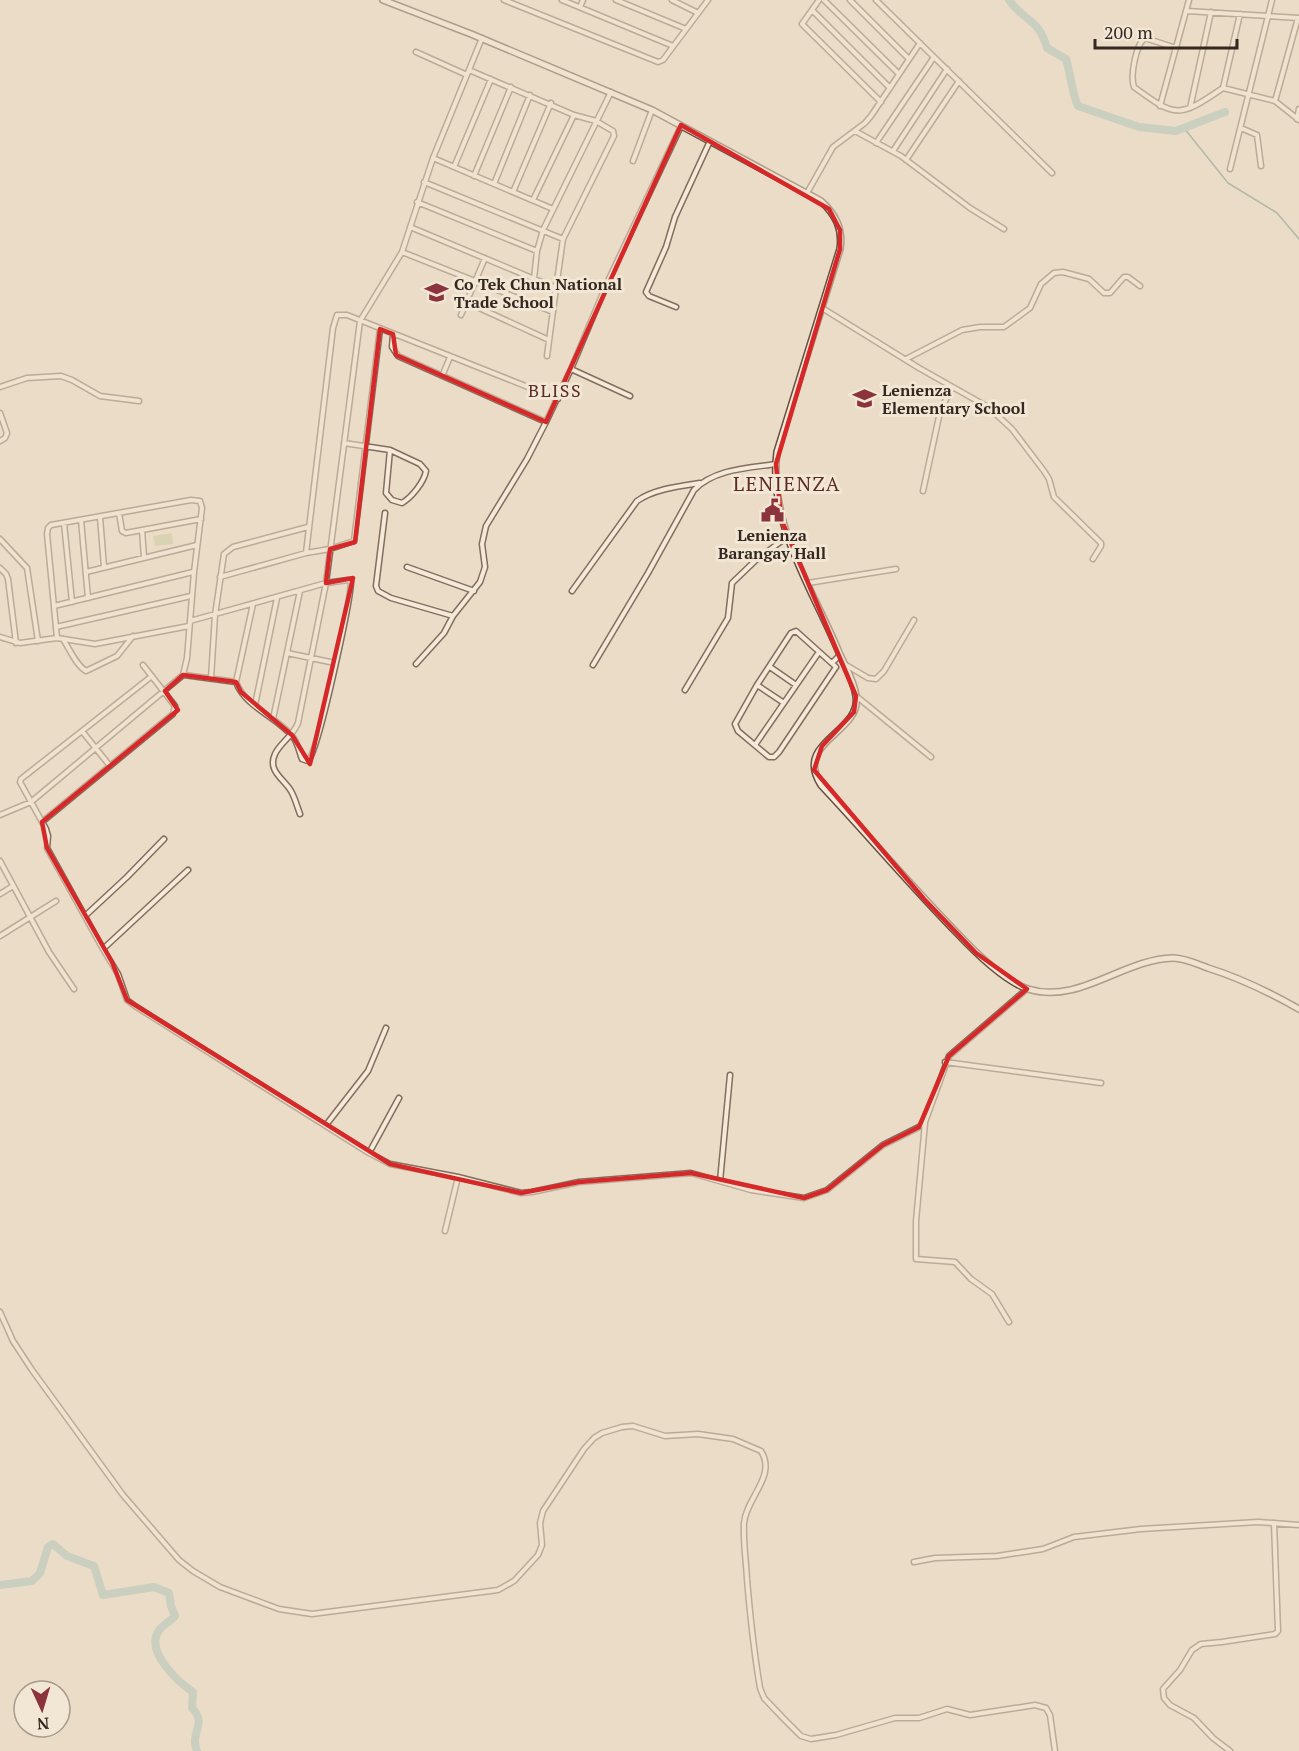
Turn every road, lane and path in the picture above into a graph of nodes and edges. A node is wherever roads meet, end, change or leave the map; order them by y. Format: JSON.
{"nodes":[{"id":1,"x":383,"y":0,"type":"edge"},
{"id":2,"x":504,"y":0,"type":"edge"},
{"id":3,"x":562,"y":0,"type":"edge"},
{"id":4,"x":583,"y":0,"type":"edge"},
{"id":5,"x":616,"y":0,"type":"edge"},
{"id":6,"x":672,"y":0,"type":"edge"},
{"id":7,"x":708,"y":0,"type":"edge"},
{"id":8,"x":819,"y":0,"type":"edge"},
{"id":9,"x":824,"y":0,"type":"edge"},
{"id":10,"x":850,"y":0,"type":"edge"},
{"id":11,"x":876,"y":0,"type":"edge"},
{"id":12,"x":1189,"y":0,"type":"edge"},
{"id":13,"x":1272,"y":0,"type":"edge"},
{"id":14,"x":580,"y":7,"type":"junction"},
{"id":15,"x":812,"y":10,"type":"junction"},
{"id":16,"x":1186,"y":11,"type":"junction"},
{"id":17,"x":1211,"y":12,"type":"junction"},
{"id":18,"x":698,"y":13,"type":"junction"},
{"id":19,"x":1240,"y":14,"type":"junction"},
{"id":20,"x":1268,"y":17,"type":"junction"},
{"id":21,"x":1298,"y":18,"type":"edge"},
{"id":22,"x":686,"y":29,"type":"junction"},
{"id":23,"x":482,"y":38,"type":"junction"},
{"id":24,"x":920,"y":43,"type":"junction"},
{"id":25,"x":673,"y":46,"type":"junction"},
{"id":26,"x":1176,"y":48,"type":"junction"},
{"id":27,"x":416,"y":52,"type":"dead end"},
{"id":28,"x":934,"y":57,"type":"junction"},
{"id":29,"x":909,"y":59,"type":"junction"},
{"id":30,"x":947,"y":69,"type":"junction"},
{"id":31,"x":468,"y":72,"type":"junction"},
{"id":32,"x":899,"y":74,"type":"junction"},
{"id":33,"x":491,"y":79,"type":"junction"},
{"id":34,"x":959,"y":81,"type":"junction"},
{"id":35,"x":510,"y":87,"type":"junction"},
{"id":36,"x":890,"y":88,"type":"junction"},
{"id":37,"x":1222,"y":88,"type":"junction"},
{"id":38,"x":611,"y":92,"type":"junction"},
{"id":39,"x":1249,"y":93,"type":"junction"},
{"id":40,"x":530,"y":95,"type":"junction"},
{"id":41,"x":1275,"y":101,"type":"junction"},
{"id":42,"x":880,"y":102,"type":"junction"},
{"id":43,"x":551,"y":103,"type":"junction"},
{"id":44,"x":1160,"y":106,"type":"junction"},
{"id":45,"x":1190,"y":109,"type":"junction"},
{"id":46,"x":1299,"y":109,"type":"edge"},
{"id":47,"x":652,"y":110,"type":"junction"},
{"id":48,"x":574,"y":115,"type":"junction"},
{"id":49,"x":1298,"y":119,"type":"edge"},
{"id":50,"x":596,"y":121,"type":"junction"},
{"id":51,"x":681,"y":125,"type":"junction"},
{"id":52,"x":1241,"y":128,"type":"junction"},
{"id":53,"x":855,"y":131,"type":"junction"},
{"id":54,"x":710,"y":141,"type":"junction"},
{"id":55,"x":876,"y":143,"type":"junction"},
{"id":56,"x":893,"y":151,"type":"junction"},
{"id":57,"x":433,"y":158,"type":"junction"},
{"id":58,"x":906,"y":160,"type":"junction"},
{"id":59,"x":633,"y":161,"type":"dead end"},
{"id":60,"x":1261,"y":166,"type":"dead end"},
{"id":61,"x":454,"y":167,"type":"junction"},
{"id":62,"x":1230,"y":169,"type":"dead end"},
{"id":63,"x":1052,"y":173,"type":"dead end"},
{"id":64,"x":474,"y":176,"type":"junction"},
{"id":65,"x":424,"y":182,"type":"junction"},
{"id":66,"x":494,"y":184,"type":"junction"},
{"id":67,"x":513,"y":192,"type":"junction"},
{"id":68,"x":807,"y":193,"type":"junction"},
{"id":69,"x":533,"y":200,"type":"junction"},
{"id":70,"x":417,"y":202,"type":"junction"},
{"id":71,"x":553,"y":209,"type":"junction"},
{"id":72,"x":410,"y":227,"type":"junction"},
{"id":73,"x":1004,"y":229,"type":"dead end"},
{"id":74,"x":543,"y":230,"type":"junction"},
{"id":75,"x":563,"y":239,"type":"junction"},
{"id":76,"x":537,"y":251,"type":"junction"},
{"id":77,"x":402,"y":252,"type":"junction"},
{"id":78,"x":485,"y":258,"type":"junction"},
{"id":79,"x":534,"y":279,"type":"junction"},
{"id":80,"x":475,"y":281,"type":"junction"},
{"id":81,"x":1140,"y":286,"type":"dead end"},
{"id":82,"x":556,"y":288,"type":"junction"},
{"id":83,"x":466,"y":302,"type":"junction"},
{"id":84,"x":676,"y":307,"type":"dead end"},
{"id":85,"x":822,"y":307,"type":"junction"},
{"id":86,"x":553,"y":312,"type":"junction"},
{"id":87,"x":461,"y":315,"type":"dead end"},
{"id":88,"x":360,"y":321,"type":"junction"},
{"id":89,"x":380,"y":329,"type":"junction"},
{"id":90,"x":393,"y":334,"type":"junction"},
{"id":91,"x":549,"y":340,"type":"junction"},
{"id":92,"x":450,"y":357,"type":"junction"},
{"id":93,"x":547,"y":357,"type":"dead end"},
{"id":94,"x":905,"y":359,"type":"junction"},
{"id":95,"x":571,"y":369,"type":"junction"},
{"id":96,"x":443,"y":374,"type":"junction"},
{"id":97,"x":0,"y":387,"type":"edge"},
{"id":98,"x":952,"y":387,"type":"junction"},
{"id":99,"x":630,"y":396,"type":"dead end"},
{"id":100,"x":558,"y":399,"type":"junction"},
{"id":101,"x":139,"y":400,"type":"dead end"},
{"id":102,"x":0,"y":413,"type":"edge"},
{"id":103,"x":546,"y":422,"type":"junction"},
{"id":104,"x":0,"y":441,"type":"edge"},
{"id":105,"x":344,"y":443,"type":"junction"},
{"id":106,"x":367,"y":446,"type":"junction"},
{"id":107,"x":390,"y":450,"type":"junction"},
{"id":108,"x":776,"y":464,"type":"junction"},
{"id":109,"x":700,"y":483,"type":"junction"},
{"id":110,"x":923,"y":491,"type":"dead end"},
{"id":111,"x":119,"y":513,"type":"junction"},
{"id":112,"x":385,"y":513,"type":"dead end"},
{"id":113,"x":100,"y":517,"type":"junction"},
{"id":114,"x":201,"y":519,"type":"junction"},
{"id":115,"x":81,"y":520,"type":"junction"},
{"id":116,"x":64,"y":523,"type":"junction"},
{"id":117,"x":308,"y":527,"type":"junction"},
{"id":118,"x":142,"y":530,"type":"junction"},
{"id":119,"x":787,"y":537,"type":"junction"},
{"id":120,"x":0,"y":539,"type":"edge"},
{"id":121,"x":197,"y":545,"type":"junction"},
{"id":122,"x":330,"y":549,"type":"junction"},
{"id":123,"x":306,"y":553,"type":"junction"},
{"id":124,"x":144,"y":557,"type":"junction"},
{"id":125,"x":1093,"y":559,"type":"dead end"},
{"id":126,"x":104,"y":567,"type":"junction"},
{"id":127,"x":407,"y":567,"type":"dead end"},
{"id":128,"x":0,"y":568,"type":"edge"},
{"id":129,"x":896,"y":569,"type":"dead end"},
{"id":130,"x":86,"y":572,"type":"junction"},
{"id":131,"x":194,"y":572,"type":"junction"},
{"id":132,"x":220,"y":577,"type":"junction"},
{"id":133,"x":326,"y":583,"type":"junction"},
{"id":134,"x":808,"y":583,"type":"junction"},
{"id":135,"x":300,"y":591,"type":"junction"},
{"id":136,"x":474,"y":591,"type":"junction"},
{"id":137,"x":572,"y":591,"type":"dead end"},
{"id":138,"x":191,"y":596,"type":"junction"},
{"id":139,"x":88,"y":598,"type":"junction"},
{"id":140,"x":277,"y":598,"type":"junction"},
{"id":141,"x":72,"y":602,"type":"junction"},
{"id":142,"x":253,"y":604,"type":"junction"},
{"id":143,"x":54,"y":606,"type":"junction"},
{"id":144,"x":215,"y":615,"type":"junction"},
{"id":145,"x":453,"y":616,"type":"junction"},
{"id":146,"x":914,"y":620,"type":"dead end"},
{"id":147,"x":189,"y":624,"type":"junction"},
{"id":148,"x":56,"y":627,"type":"junction"},
{"id":149,"x":134,"y":635,"type":"junction"},
{"id":150,"x":0,"y":637,"type":"edge"},
{"id":151,"x":57,"y":638,"type":"junction"},
{"id":152,"x":63,"y":639,"type":"junction"},
{"id":153,"x":38,"y":641,"type":"junction"},
{"id":154,"x":16,"y":643,"type":"junction"},
{"id":155,"x":819,"y":652,"type":"junction"},
{"id":156,"x":287,"y":653,"type":"junction"},
{"id":157,"x":312,"y":659,"type":"junction"},
{"id":158,"x":842,"y":660,"type":"junction"},
{"id":159,"x":335,"y":663,"type":"junction"},
{"id":160,"x":416,"y":664,"type":"dead end"},
{"id":161,"x":143,"y":665,"type":"dead end"},
{"id":162,"x":593,"y":665,"type":"dead end"},
{"id":163,"x":834,"y":665,"type":"junction"},
{"id":164,"x":770,"y":667,"type":"junction"},
{"id":165,"x":183,"y":675,"type":"junction"},
{"id":166,"x":152,"y":676,"type":"junction"},
{"id":167,"x":211,"y":678,"type":"junction"},
{"id":168,"x":236,"y":682,"type":"junction"},
{"id":169,"x":757,"y":685,"type":"junction"},
{"id":170,"x":796,"y":685,"type":"junction"},
{"id":171,"x":685,"y":690,"type":"dead end"},
{"id":172,"x":165,"y":691,"type":"junction"},
{"id":173,"x":856,"y":696,"type":"junction"},
{"id":174,"x":784,"y":703,"type":"junction"},
{"id":175,"x":255,"y":705,"type":"junction"},
{"id":176,"x":273,"y":719,"type":"junction"},
{"id":177,"x":82,"y":731,"type":"junction"},
{"id":178,"x":291,"y":735,"type":"junction"},
{"id":179,"x":755,"y":745,"type":"junction"},
{"id":180,"x":96,"y":748,"type":"junction"},
{"id":181,"x":931,"y":757,"type":"dead end"},
{"id":182,"x":110,"y":766,"type":"junction"},
{"id":183,"x":31,"y":802,"type":"junction"},
{"id":184,"x":300,"y":814,"type":"dead end"},
{"id":185,"x":0,"y":815,"type":"edge"},
{"id":186,"x":42,"y":822,"type":"junction"},
{"id":187,"x":164,"y":839,"type":"dead end"},
{"id":188,"x":0,"y":861,"type":"edge"},
{"id":189,"x":188,"y":870,"type":"dead end"},
{"id":190,"x":13,"y":886,"type":"junction"},
{"id":191,"x":0,"y":894,"type":"edge"},
{"id":192,"x":56,"y":901,"type":"dead end"},
{"id":193,"x":84,"y":916,"type":"junction"},
{"id":194,"x":29,"y":917,"type":"junction"},
{"id":195,"x":0,"y":936,"type":"edge"},
{"id":196,"x":103,"y":949,"type":"junction"},
{"id":197,"x":74,"y":989,"type":"dead end"},
{"id":198,"x":1027,"y":989,"type":"junction"},
{"id":199,"x":1299,"y":1009,"type":"edge"},
{"id":200,"x":386,"y":1028,"type":"dead end"},
{"id":201,"x":945,"y":1062,"type":"junction"},
{"id":202,"x":730,"y":1075,"type":"dead end"},
{"id":203,"x":1101,"y":1083,"type":"dead end"},
{"id":204,"x":399,"y":1098,"type":"dead end"},
{"id":205,"x":925,"y":1122,"type":"junction"},
{"id":206,"x":326,"y":1125,"type":"junction"},
{"id":207,"x":369,"y":1154,"type":"junction"},
{"id":208,"x":458,"y":1177,"type":"junction"},
{"id":209,"x":720,"y":1181,"type":"junction"},
{"id":210,"x":445,"y":1231,"type":"dead end"},
{"id":211,"x":0,"y":1312,"type":"edge"},
{"id":212,"x":1009,"y":1322,"type":"dead end"},
{"id":213,"x":1274,"y":1523,"type":"junction"},
{"id":214,"x":1299,"y":1525,"type":"edge"},
{"id":215,"x":914,"y":1562,"type":"dead end"},
{"id":216,"x":1056,"y":1751,"type":"edge"},
{"id":217,"x":1230,"y":1751,"type":"edge"}],
"edges":[{"from":1,"to":23,"type":"street"},
{"from":2,"to":25,"type":"street"},
{"from":3,"to":14,"type":"street"},
{"from":4,"to":14,"type":"street"},
{"from":5,"to":22,"type":"street"},
{"from":6,"to":18,"type":"street"},
{"from":7,"to":18,"type":"street"},
{"from":8,"to":15,"type":"street"},
{"from":9,"to":32,"type":"street"},
{"from":10,"to":29,"type":"street"},
{"from":11,"to":24,"type":"street"},
{"from":12,"to":16,"type":"street"},
{"from":13,"to":20,"type":"street"},
{"from":14,"to":25,"type":"street"},
{"from":15,"to":36,"type":"street"},
{"from":15,"to":42,"type":"street"},
{"from":16,"to":17,"type":"street"},
{"from":16,"to":26,"type":"street"},
{"from":17,"to":19,"type":"street"},
{"from":17,"to":45,"type":"street"},
{"from":18,"to":22,"type":"street"},
{"from":19,"to":20,"type":"street"},
{"from":19,"to":37,"type":"street"},
{"from":20,"to":21,"type":"street"},
{"from":20,"to":39,"type":"street"},
{"from":21,"to":41,"type":"street"},
{"from":22,"to":25,"type":"street"},
{"from":23,"to":31,"type":"street"},
{"from":23,"to":38,"type":"street"},
{"from":24,"to":28,"type":"street"},
{"from":24,"to":29,"type":"street"},
{"from":26,"to":44,"type":"street"},
{"from":26,"to":44,"type":"street"},
{"from":27,"to":31,"type":"street"},
{"from":28,"to":30,"type":"street"},
{"from":28,"to":55,"type":"street"},
{"from":29,"to":32,"type":"street"},
{"from":30,"to":34,"type":"street"},
{"from":30,"to":56,"type":"street"},
{"from":31,"to":33,"type":"street"},
{"from":31,"to":57,"type":"street"},
{"from":32,"to":36,"type":"street"},
{"from":33,"to":35,"type":"street"},
{"from":33,"to":61,"type":"street"},
{"from":34,"to":58,"type":"street"},
{"from":34,"to":63,"type":"street"},
{"from":35,"to":40,"type":"street"},
{"from":35,"to":64,"type":"street"},
{"from":36,"to":42,"type":"street"},
{"from":37,"to":39,"type":"street"},
{"from":37,"to":45,"type":"street"},
{"from":38,"to":47,"type":"street"},
{"from":38,"to":50,"type":"street"},
{"from":39,"to":41,"type":"street"},
{"from":39,"to":52,"type":"street"},
{"from":40,"to":43,"type":"street"},
{"from":40,"to":66,"type":"street"},
{"from":41,"to":49,"type":"street"},
{"from":42,"to":53,"type":"street"},
{"from":43,"to":48,"type":"street"},
{"from":43,"to":67,"type":"street"},
{"from":44,"to":45,"type":"street"},
{"from":46,"to":49,"type":"street"},
{"from":47,"to":51,"type":"street"},
{"from":47,"to":59,"type":"street"},
{"from":48,"to":50,"type":"street"},
{"from":48,"to":69,"type":"street"},
{"from":50,"to":71,"type":"street"},
{"from":50,"to":75,"type":"street"},
{"from":51,"to":54,"type":"street"},
{"from":51,"to":95,"type":"street"},
{"from":52,"to":60,"type":"street"},
{"from":52,"to":62,"type":"street"},
{"from":53,"to":55,"type":"street"},
{"from":53,"to":68,"type":"street"},
{"from":54,"to":68,"type":"street"},
{"from":54,"to":84,"type":"street"},
{"from":55,"to":56,"type":"street"},
{"from":56,"to":58,"type":"street"},
{"from":57,"to":61,"type":"street"},
{"from":57,"to":65,"type":"street"},
{"from":58,"to":73,"type":"street"},
{"from":61,"to":64,"type":"street"},
{"from":64,"to":66,"type":"street"},
{"from":65,"to":70,"type":"street"},
{"from":65,"to":74,"type":"street"},
{"from":66,"to":67,"type":"street"},
{"from":67,"to":69,"type":"street"},
{"from":68,"to":85,"type":"street"},
{"from":69,"to":71,"type":"street"},
{"from":70,"to":72,"type":"street"},
{"from":70,"to":76,"type":"street"},
{"from":71,"to":74,"type":"street"},
{"from":72,"to":77,"type":"street"},
{"from":72,"to":78,"type":"street"},
{"from":74,"to":75,"type":"street"},
{"from":74,"to":76,"type":"street"},
{"from":75,"to":82,"type":"street"},
{"from":76,"to":79,"type":"street"},
{"from":77,"to":80,"type":"street"},
{"from":77,"to":88,"type":"street"},
{"from":78,"to":79,"type":"street"},
{"from":78,"to":80,"type":"street"},
{"from":79,"to":82,"type":"street"},
{"from":80,"to":83,"type":"street"},
{"from":80,"to":86,"type":"street"},
{"from":81,"to":94,"type":"street"},
{"from":82,"to":86,"type":"street"},
{"from":83,"to":87,"type":"street"},
{"from":83,"to":91,"type":"street"},
{"from":85,"to":94,"type":"street"},
{"from":85,"to":108,"type":"street"},
{"from":86,"to":91,"type":"street"},
{"from":88,"to":89,"type":"street"},
{"from":88,"to":105,"type":"street"},
{"from":88,"to":117,"type":"street"},
{"from":89,"to":90,"type":"street"},
{"from":89,"to":106,"type":"street"},
{"from":90,"to":92,"type":"street"},
{"from":90,"to":96,"type":"street"},
{"from":91,"to":93,"type":"street"},
{"from":92,"to":96,"type":"street"},
{"from":92,"to":100,"type":"street"},
{"from":94,"to":98,"type":"street"},
{"from":95,"to":99,"type":"street"},
{"from":95,"to":100,"type":"street"},
{"from":96,"to":103,"type":"street"},
{"from":97,"to":101,"type":"street"},
{"from":98,"to":110,"type":"street"},
{"from":98,"to":125,"type":"street"},
{"from":100,"to":103,"type":"street"},
{"from":102,"to":104,"type":"street"},
{"from":103,"to":136,"type":"street"},
{"from":105,"to":106,"type":"street"},
{"from":105,"to":122,"type":"street"},
{"from":106,"to":107,"type":"street"},
{"from":106,"to":122,"type":"street"},
{"from":107,"to":107,"type":"street"},
{"from":108,"to":109,"type":"street"},
{"from":108,"to":119,"type":"street"},
{"from":109,"to":137,"type":"street"},
{"from":109,"to":162,"type":"street"},
{"from":111,"to":113,"type":"street"},
{"from":111,"to":114,"type":"street"},
{"from":111,"to":118,"type":"street"},
{"from":112,"to":145,"type":"street"},
{"from":113,"to":115,"type":"street"},
{"from":113,"to":126,"type":"street"},
{"from":114,"to":118,"type":"street"},
{"from":114,"to":121,"type":"street"},
{"from":115,"to":116,"type":"street"},
{"from":115,"to":130,"type":"street"},
{"from":116,"to":141,"type":"street"},
{"from":116,"to":143,"type":"street"},
{"from":117,"to":123,"type":"street"},
{"from":117,"to":132,"type":"street"},
{"from":118,"to":124,"type":"street"},
{"from":119,"to":134,"type":"street"},
{"from":119,"to":171,"type":"street"},
{"from":120,"to":153,"type":"street"},
{"from":121,"to":124,"type":"street"},
{"from":121,"to":131,"type":"street"},
{"from":122,"to":123,"type":"street"},
{"from":122,"to":133,"type":"street"},
{"from":123,"to":132,"type":"street"},
{"from":124,"to":126,"type":"street"},
{"from":126,"to":130,"type":"street"},
{"from":127,"to":136,"type":"street"},
{"from":128,"to":154,"type":"street"},
{"from":129,"to":134,"type":"street"},
{"from":130,"to":139,"type":"street"},
{"from":131,"to":138,"type":"street"},
{"from":131,"to":139,"type":"street"},
{"from":132,"to":144,"type":"street"},
{"from":133,"to":135,"type":"street"},
{"from":133,"to":157,"type":"street"},
{"from":133,"to":159,"type":"street"},
{"from":134,"to":158,"type":"street"},
{"from":135,"to":140,"type":"street"},
{"from":135,"to":156,"type":"street"},
{"from":136,"to":145,"type":"street"},
{"from":138,"to":147,"type":"street"},
{"from":138,"to":148,"type":"street"},
{"from":139,"to":141,"type":"street"},
{"from":140,"to":142,"type":"street"},
{"from":140,"to":175,"type":"street"},
{"from":141,"to":143,"type":"street"},
{"from":142,"to":144,"type":"street"},
{"from":142,"to":168,"type":"street"},
{"from":143,"to":148,"type":"street"},
{"from":144,"to":147,"type":"street"},
{"from":144,"to":167,"type":"street"},
{"from":145,"to":160,"type":"street"},
{"from":146,"to":158,"type":"street"},
{"from":147,"to":149,"type":"street"},
{"from":147,"to":165,"type":"street"},
{"from":148,"to":151,"type":"street"},
{"from":149,"to":152,"type":"street"},
{"from":149,"to":152,"type":"street"},
{"from":150,"to":154,"type":"street"},
{"from":151,"to":152,"type":"street"},
{"from":151,"to":153,"type":"street"},
{"from":153,"to":154,"type":"street"},
{"from":155,"to":163,"type":"street"},
{"from":155,"to":164,"type":"street"},
{"from":155,"to":170,"type":"street"},
{"from":156,"to":157,"type":"street"},
{"from":156,"to":176,"type":"street"},
{"from":157,"to":159,"type":"street"},
{"from":157,"to":178,"type":"street"},
{"from":158,"to":163,"type":"street"},
{"from":158,"to":173,"type":"street"},
{"from":159,"to":178,"type":"street"},
{"from":161,"to":166,"type":"street"},
{"from":163,"to":179,"type":"street"},
{"from":164,"to":169,"type":"street"},
{"from":164,"to":170,"type":"street"},
{"from":165,"to":167,"type":"street"},
{"from":165,"to":172,"type":"street"},
{"from":166,"to":172,"type":"street"},
{"from":166,"to":177,"type":"street"},
{"from":167,"to":168,"type":"street"},
{"from":168,"to":175,"type":"street"},
{"from":169,"to":174,"type":"street"},
{"from":169,"to":179,"type":"street"},
{"from":170,"to":174,"type":"street"},
{"from":172,"to":180,"type":"street"},
{"from":172,"to":182,"type":"street"},
{"from":173,"to":181,"type":"street"},
{"from":173,"to":198,"type":"street"},
{"from":174,"to":179,"type":"street"},
{"from":175,"to":176,"type":"street"},
{"from":176,"to":178,"type":"street"},
{"from":177,"to":180,"type":"street"},
{"from":177,"to":183,"type":"street"},
{"from":178,"to":184,"type":"street"},
{"from":180,"to":182,"type":"street"},
{"from":180,"to":183,"type":"street"},
{"from":182,"to":186,"type":"street"},
{"from":183,"to":185,"type":"street"},
{"from":183,"to":186,"type":"street"},
{"from":186,"to":193,"type":"street"},
{"from":187,"to":193,"type":"street"},
{"from":188,"to":190,"type":"street"},
{"from":189,"to":196,"type":"street"},
{"from":190,"to":191,"type":"street"},
{"from":190,"to":194,"type":"street"},
{"from":192,"to":194,"type":"street"},
{"from":193,"to":196,"type":"street"},
{"from":194,"to":195,"type":"street"},
{"from":194,"to":197,"type":"street"},
{"from":196,"to":206,"type":"street"},
{"from":198,"to":199,"type":"street"},
{"from":198,"to":201,"type":"street"},
{"from":200,"to":206,"type":"street"},
{"from":201,"to":203,"type":"street"},
{"from":201,"to":205,"type":"street"},
{"from":202,"to":209,"type":"street"},
{"from":204,"to":207,"type":"street"},
{"from":205,"to":209,"type":"street"},
{"from":205,"to":212,"type":"street"},
{"from":206,"to":207,"type":"street"},
{"from":207,"to":208,"type":"street"},
{"from":208,"to":209,"type":"street"},
{"from":208,"to":210,"type":"street"},
{"from":211,"to":216,"type":"street"},
{"from":213,"to":214,"type":"street"},
{"from":213,"to":215,"type":"street"},
{"from":213,"to":217,"type":"street"}]}
